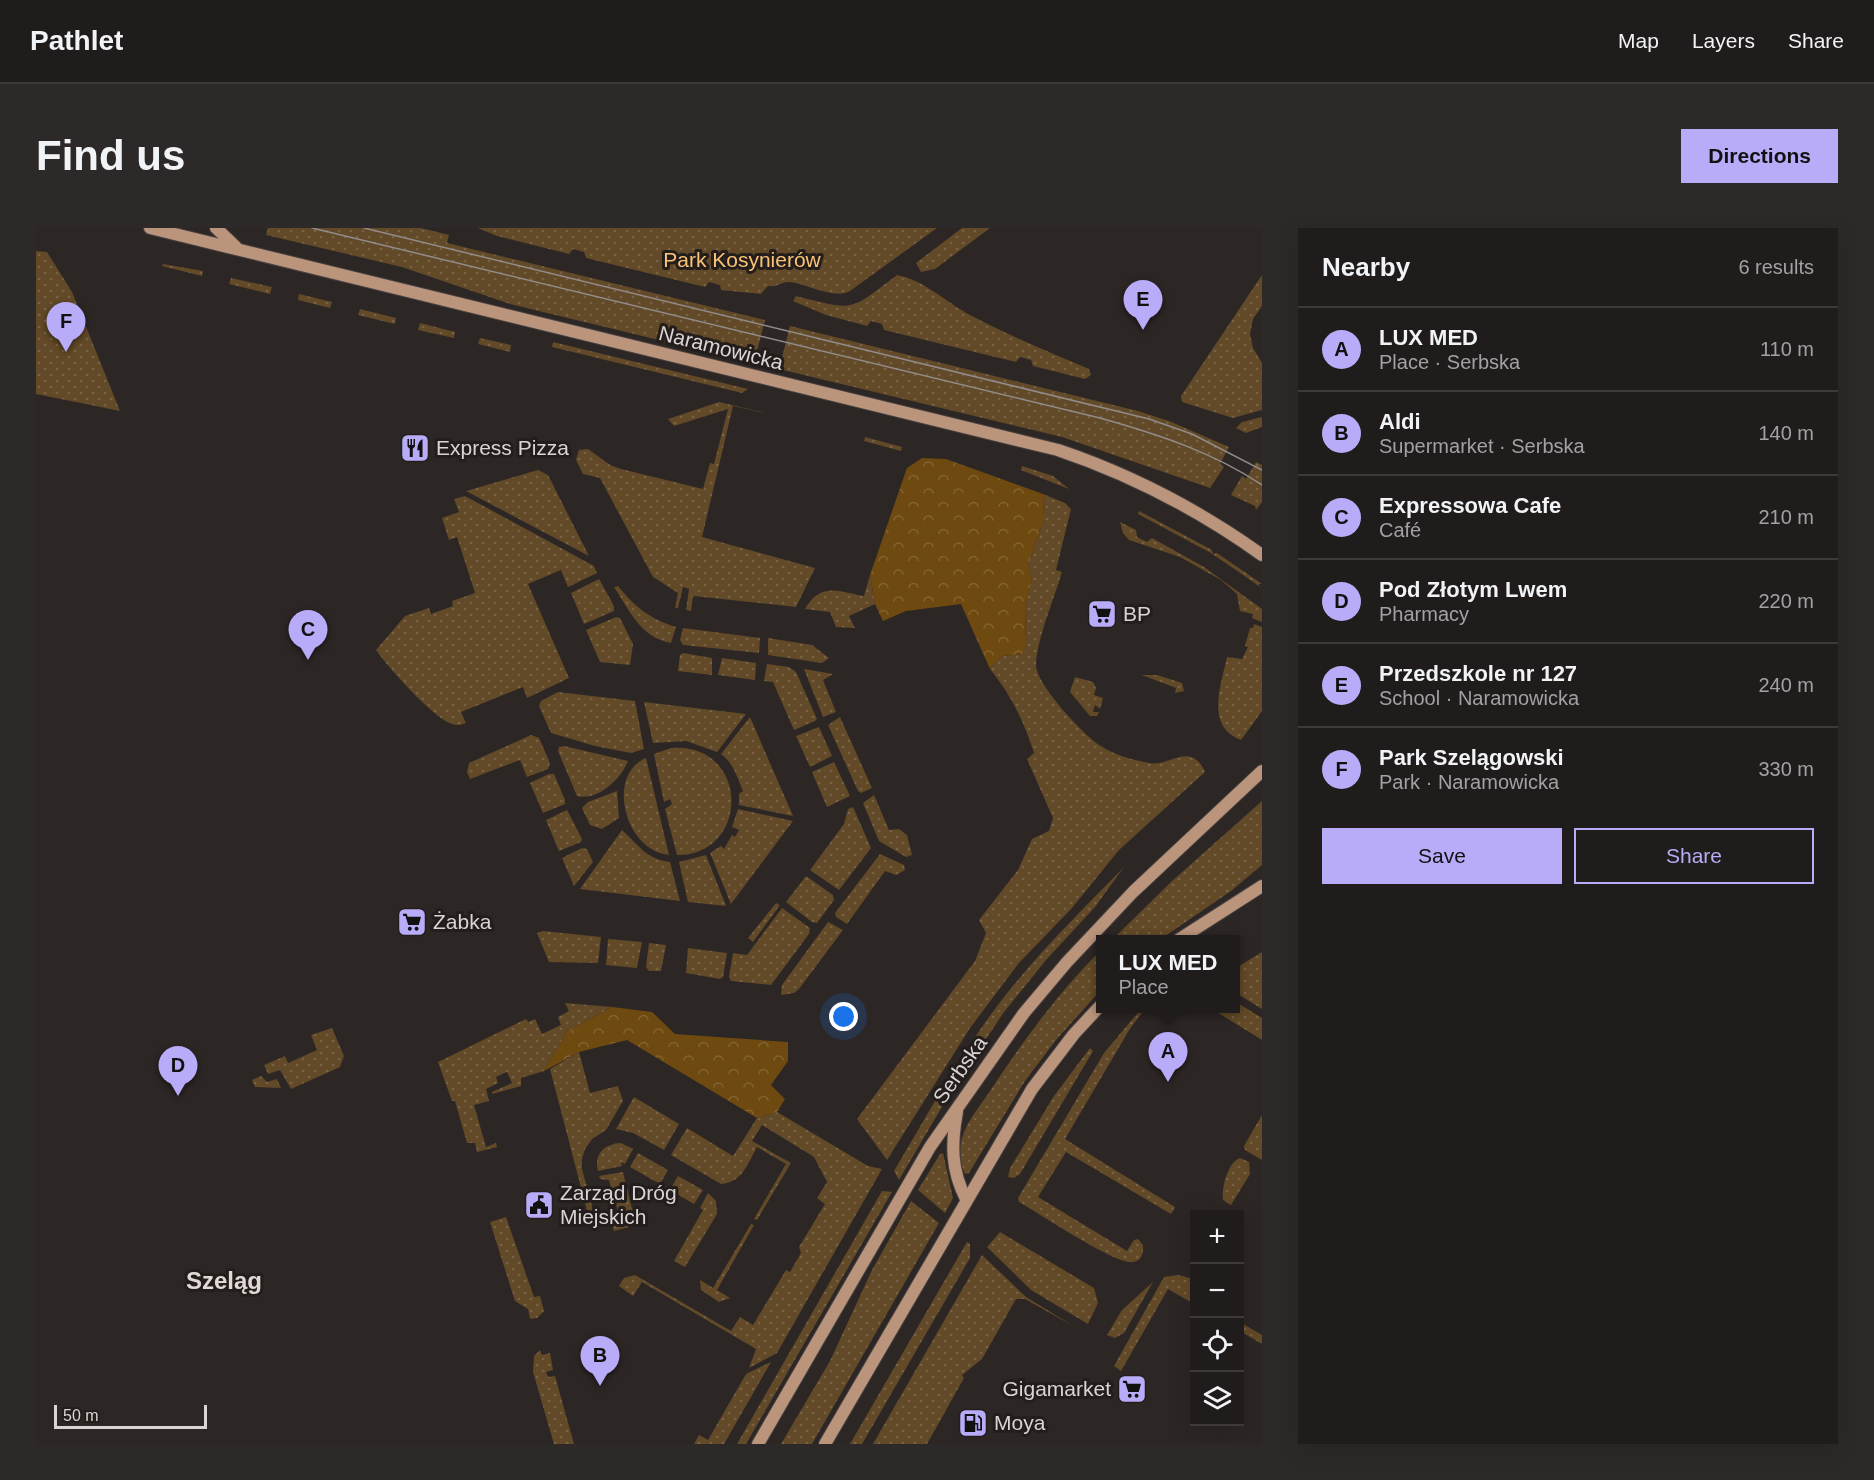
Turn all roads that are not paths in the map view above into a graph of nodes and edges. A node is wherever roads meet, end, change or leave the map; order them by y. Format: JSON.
{"nodes":[{"id":1,"x":150,"y":228,"type":"edge"},
{"id":2,"x":216,"y":228,"type":"edge"},
{"id":3,"x":237,"y":248,"type":"junction"},
{"id":4,"x":1262,"y":555,"type":"edge"},
{"id":5,"x":1260,"y":772,"type":"edge"},
{"id":6,"x":1262,"y":886,"type":"edge"},
{"id":7,"x":1184,"y":935,"type":"edge"},
{"id":8,"x":1096,"y":1011,"type":"edge"},
{"id":9,"x":959,"y":1105,"type":"junction"},
{"id":10,"x":966,"y":1199,"type":"junction"},
{"id":11,"x":758,"y":1444,"type":"edge"},
{"id":12,"x":825,"y":1444,"type":"edge"}],
"edges":[{"from":1,"to":3,"type":"street","name":"Naramowicka"},
{"from":2,"to":3,"type":"street"},
{"from":3,"to":4,"type":"street","name":"Naramowicka"},
{"from":5,"to":9,"type":"street","name":"Serbska"},
{"from":6,"to":7,"type":"street"},
{"from":8,"to":10,"type":"street"},
{"from":9,"to":10,"type":"street"},
{"from":9,"to":11,"type":"street","name":"Serbska"},
{"from":10,"to":12,"type":"street"}]}
